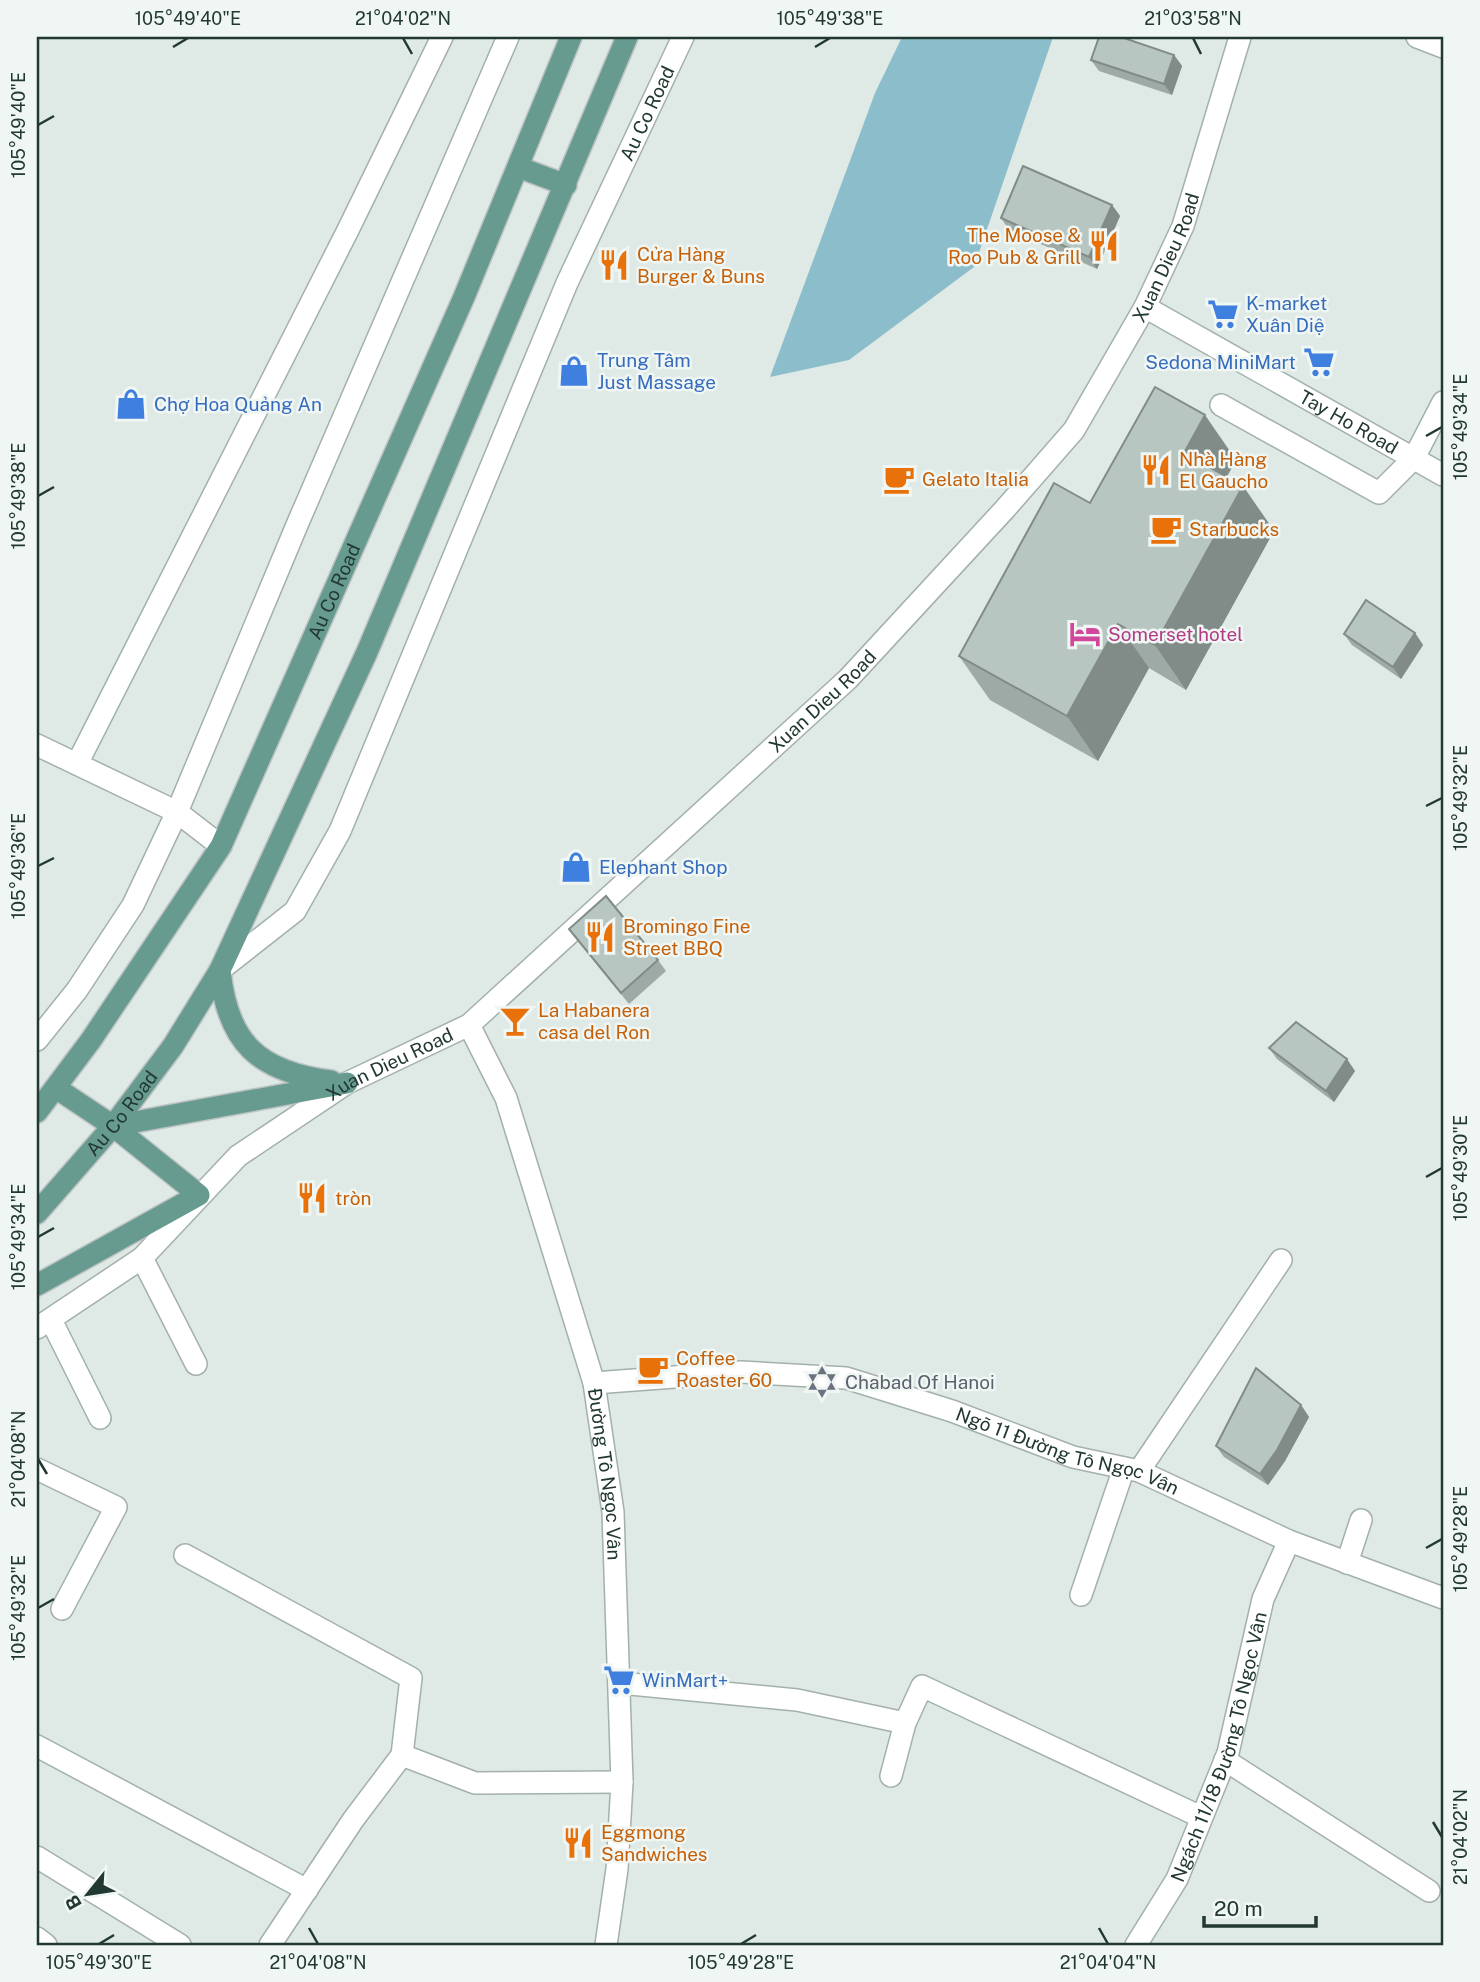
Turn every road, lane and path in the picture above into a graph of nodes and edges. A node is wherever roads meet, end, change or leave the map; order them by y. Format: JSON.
{"nodes":[{"id":1,"x":442,"y":37,"type":"edge"},
{"id":2,"x":508,"y":37,"type":"edge"},
{"id":3,"x":570,"y":37,"type":"edge"},
{"id":4,"x":627,"y":37,"type":"edge"},
{"id":5,"x":683,"y":37,"type":"edge"},
{"id":6,"x":1240,"y":37,"type":"edge"},
{"id":7,"x":1417,"y":37,"type":"edge"},
{"id":8,"x":1443,"y":47,"type":"edge"},
{"id":9,"x":518,"y":167,"type":"junction"},
{"id":10,"x":566,"y":185,"type":"junction"},
{"id":11,"x":1145,"y":307,"type":"junction"},
{"id":12,"x":1443,"y":402,"type":"edge"},
{"id":13,"x":1221,"y":405,"type":"dead end"},
{"id":14,"x":1414,"y":458,"type":"junction"},
{"id":15,"x":1443,"y":475,"type":"edge"},
{"id":16,"x":37,"y":745,"type":"edge"},
{"id":17,"x":77,"y":764,"type":"junction"},
{"id":18,"x":177,"y":812,"type":"junction"},
{"id":19,"x":220,"y":846,"type":"junction"},
{"id":20,"x":220,"y":970,"type":"junction"},
{"id":21,"x":469,"y":1025,"type":"junction"},
{"id":22,"x":37,"y":1040,"type":"edge"},
{"id":23,"x":347,"y":1083,"type":"junction"},
{"id":24,"x":57,"y":1088,"type":"junction"},
{"id":25,"x":37,"y":1112,"type":"edge"},
{"id":26,"x":113,"y":1126,"type":"junction"},
{"id":27,"x":199,"y":1195,"type":"junction"},
{"id":28,"x":37,"y":1213,"type":"edge"},
{"id":29,"x":142,"y":1258,"type":"junction"},
{"id":30,"x":1281,"y":1260,"type":"dead end"},
{"id":31,"x":37,"y":1285,"type":"edge"},
{"id":32,"x":44,"y":1324,"type":"edge"},
{"id":33,"x":195,"y":1364,"type":"dead end"},
{"id":34,"x":594,"y":1383,"type":"junction"},
{"id":35,"x":100,"y":1418,"type":"dead end"},
{"id":36,"x":37,"y":1469,"type":"edge"},
{"id":37,"x":1131,"y":1470,"type":"junction"},
{"id":38,"x":1361,"y":1520,"type":"dead end"},
{"id":39,"x":1289,"y":1541,"type":"junction"},
{"id":40,"x":186,"y":1555,"type":"dead end"},
{"id":41,"x":1347,"y":1563,"type":"junction"},
{"id":42,"x":1081,"y":1595,"type":"dead end"},
{"id":43,"x":1443,"y":1598,"type":"edge"},
{"id":44,"x":62,"y":1609,"type":"dead end"},
{"id":45,"x":620,"y":1683,"type":"junction"},
{"id":46,"x":905,"y":1723,"type":"junction"},
{"id":47,"x":37,"y":1746,"type":"edge"},
{"id":48,"x":402,"y":1755,"type":"junction"},
{"id":49,"x":1225,"y":1760,"type":"junction"},
{"id":50,"x":891,"y":1776,"type":"dead end"},
{"id":51,"x":622,"y":1782,"type":"junction"},
{"id":52,"x":1201,"y":1817,"type":"junction"},
{"id":53,"x":37,"y":1857,"type":"edge"},
{"id":54,"x":307,"y":1890,"type":"junction"},
{"id":55,"x":1429,"y":1891,"type":"dead end"},
{"id":56,"x":37,"y":1938,"type":"edge"},
{"id":57,"x":46,"y":1945,"type":"edge"},
{"id":58,"x":180,"y":1945,"type":"edge"},
{"id":59,"x":271,"y":1945,"type":"edge"},
{"id":60,"x":606,"y":1945,"type":"edge"},
{"id":61,"x":1136,"y":1945,"type":"edge"}],
"edges":[{"from":1,"to":17,"type":"street"},
{"from":2,"to":18,"type":"street"},
{"from":3,"to":9,"type":"main road","name":"Au Co Road"},
{"from":4,"to":10,"type":"main road","name":"Au Co Road"},
{"from":5,"to":20,"type":"street","name":"Au Co Road"},
{"from":6,"to":11,"type":"street","name":"Xuan Dieu Road"},
{"from":7,"to":8,"type":"street"},
{"from":9,"to":10,"type":"main road"},
{"from":9,"to":19,"type":"main road","name":"Au Co Road"},
{"from":10,"to":20,"type":"main road","name":"Au Co Road"},
{"from":11,"to":14,"type":"street","name":"Tay Ho Road"},
{"from":11,"to":21,"type":"street","name":"Xuan Dieu Road"},
{"from":12,"to":14,"type":"street"},
{"from":13,"to":14,"type":"street"},
{"from":14,"to":15,"type":"street","name":"Tay Ho Road"},
{"from":16,"to":17,"type":"street"},
{"from":17,"to":18,"type":"street"},
{"from":18,"to":19,"type":"street"},
{"from":18,"to":22,"type":"street"},
{"from":19,"to":24,"type":"main road","name":"Au Co Road"},
{"from":20,"to":23,"type":"main road"},
{"from":20,"to":26,"type":"main road","name":"Au Co Road"},
{"from":21,"to":23,"type":"street","name":"Xuan Dieu Road"},
{"from":21,"to":34,"type":"street","name":"Đường Tô Ngọc Vân"},
{"from":23,"to":26,"type":"main road"},
{"from":23,"to":27,"type":"street","name":"Xuan Dieu Road"},
{"from":24,"to":25,"type":"main road","name":"Au Co Road"},
{"from":24,"to":26,"type":"main road"},
{"from":26,"to":27,"type":"main road"},
{"from":26,"to":28,"type":"main road","name":"Au Co Road"},
{"from":27,"to":29,"type":"street"},
{"from":27,"to":31,"type":"main road"},
{"from":29,"to":32,"type":"street"},
{"from":29,"to":33,"type":"street"},
{"from":30,"to":37,"type":"street"},
{"from":32,"to":35,"type":"street"},
{"from":34,"to":37,"type":"street","name":"Ngõ 11 Đường Tô Ngọc Vân"},
{"from":34,"to":45,"type":"street","name":"Đường Tô Ngọc Vân"},
{"from":36,"to":44,"type":"street"},
{"from":37,"to":39,"type":"street","name":"Ngõ 11 Đường Tô Ngọc Vân"},
{"from":37,"to":42,"type":"street"},
{"from":38,"to":41,"type":"street"},
{"from":39,"to":41,"type":"street","name":"Ngõ 11 Đường Tô Ngọc Vân"},
{"from":39,"to":49,"type":"street","name":"Ngách 11/18 Đường Tô Ngọc Vân"},
{"from":40,"to":48,"type":"street"},
{"from":41,"to":43,"type":"street","name":"Ngõ 11 Đường Tô Ngọc Vân"},
{"from":45,"to":46,"type":"street"},
{"from":45,"to":51,"type":"street","name":"Đường Tô Ngọc Vân"},
{"from":46,"to":50,"type":"street"},
{"from":46,"to":52,"type":"street"},
{"from":47,"to":54,"type":"street"},
{"from":48,"to":51,"type":"street"},
{"from":48,"to":54,"type":"street"},
{"from":49,"to":52,"type":"street","name":"Ngách 11/18 Đường Tô Ngọc Vân"},
{"from":49,"to":55,"type":"street"},
{"from":51,"to":60,"type":"street","name":"Đường Tô Ngọc Vân"},
{"from":52,"to":61,"type":"street","name":"Ngách 11/18 Đường Tô Ngọc Vân"},
{"from":53,"to":58,"type":"street"},
{"from":54,"to":59,"type":"street"},
{"from":56,"to":57,"type":"street"}]}
